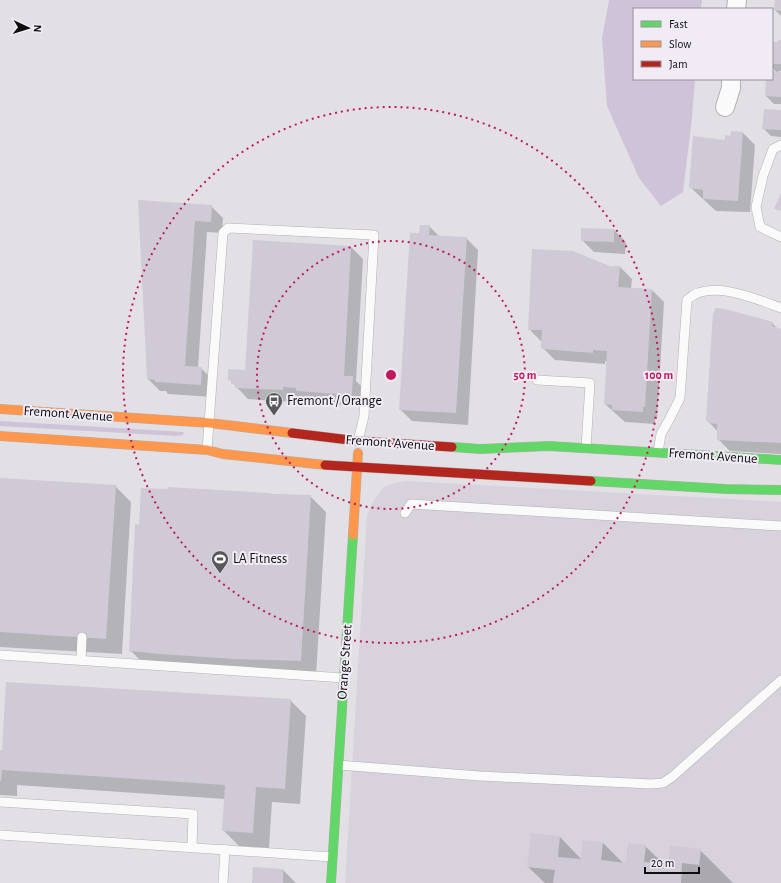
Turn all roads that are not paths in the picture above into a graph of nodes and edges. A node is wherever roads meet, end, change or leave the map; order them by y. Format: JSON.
{"nodes":[{"id":1,"x":731,"y":80,"type":"edge"},
{"id":2,"x":725,"y":107,"type":"dead end"},
{"id":3,"x":781,"y":145,"type":"edge"},
{"id":4,"x":781,"y":237,"type":"edge"},
{"id":5,"x":781,"y":308,"type":"edge"},
{"id":6,"x":537,"y":380,"type":"dead end"},
{"id":7,"x":0,"y":409,"type":"edge"},
{"id":8,"x":210,"y":423,"type":"junction"},
{"id":9,"x":0,"y":436,"type":"edge"},
{"id":10,"x":358,"y":441,"type":"junction"},
{"id":11,"x":586,"y":448,"type":"junction"},
{"id":12,"x":207,"y":450,"type":"junction"},
{"id":13,"x":658,"y":452,"type":"junction"},
{"id":14,"x":781,"y":460,"type":"edge"},
{"id":15,"x":357,"y":467,"type":"junction"},
{"id":16,"x":781,"y":490,"type":"edge"},
{"id":17,"x":405,"y":513,"type":"dead end"},
{"id":18,"x":781,"y":526,"type":"edge"},
{"id":19,"x":82,"y":637,"type":"dead end"},
{"id":20,"x":0,"y":655,"type":"edge"},
{"id":21,"x":81,"y":660,"type":"junction"},
{"id":22,"x":344,"y":678,"type":"junction"},
{"id":23,"x":781,"y":680,"type":"edge"},
{"id":24,"x":338,"y":764,"type":"junction"},
{"id":25,"x":0,"y":802,"type":"edge"},
{"id":26,"x":0,"y":835,"type":"edge"},
{"id":27,"x":192,"y":847,"type":"junction"},
{"id":28,"x":226,"y":849,"type":"junction"},
{"id":29,"x":332,"y":857,"type":"junction"},
{"id":30,"x":223,"y":883,"type":"edge"},
{"id":31,"x":331,"y":883,"type":"edge"}],
"edges":[{"from":1,"to":2,"type":"street"},
{"from":3,"to":4,"type":"lane"},
{"from":5,"to":13,"type":"lane"},
{"from":6,"to":11,"type":"lane"},
{"from":7,"to":8,"type":"main road","name":"Fremont Avenue"},
{"from":8,"to":10,"type":"main road","name":"Fremont Avenue"},
{"from":8,"to":10,"type":"lane"},
{"from":8,"to":12,"type":"lane"},
{"from":9,"to":12,"type":"main road","name":"Fremont Avenue"},
{"from":10,"to":11,"type":"main road","name":"Fremont Avenue"},
{"from":10,"to":15,"type":"main road","name":"Orange Street"},
{"from":11,"to":13,"type":"main road","name":"Fremont Avenue"},
{"from":12,"to":15,"type":"main road","name":"Fremont Avenue"},
{"from":13,"to":14,"type":"main road","name":"Fremont Avenue"},
{"from":15,"to":16,"type":"main road","name":"Fremont Avenue"},
{"from":15,"to":22,"type":"main road","name":"Orange Street"},
{"from":17,"to":18,"type":"lane"},
{"from":19,"to":21,"type":"lane"},
{"from":20,"to":21,"type":"lane"},
{"from":21,"to":22,"type":"lane"},
{"from":22,"to":24,"type":"main road","name":"Orange Street"},
{"from":23,"to":24,"type":"lane"},
{"from":24,"to":29,"type":"main road","name":"Orange Street"},
{"from":25,"to":27,"type":"lane"},
{"from":26,"to":27,"type":"lane"},
{"from":27,"to":28,"type":"lane"},
{"from":28,"to":29,"type":"lane"},
{"from":28,"to":30,"type":"lane"},
{"from":29,"to":31,"type":"main road","name":"Orange Street"}]}
